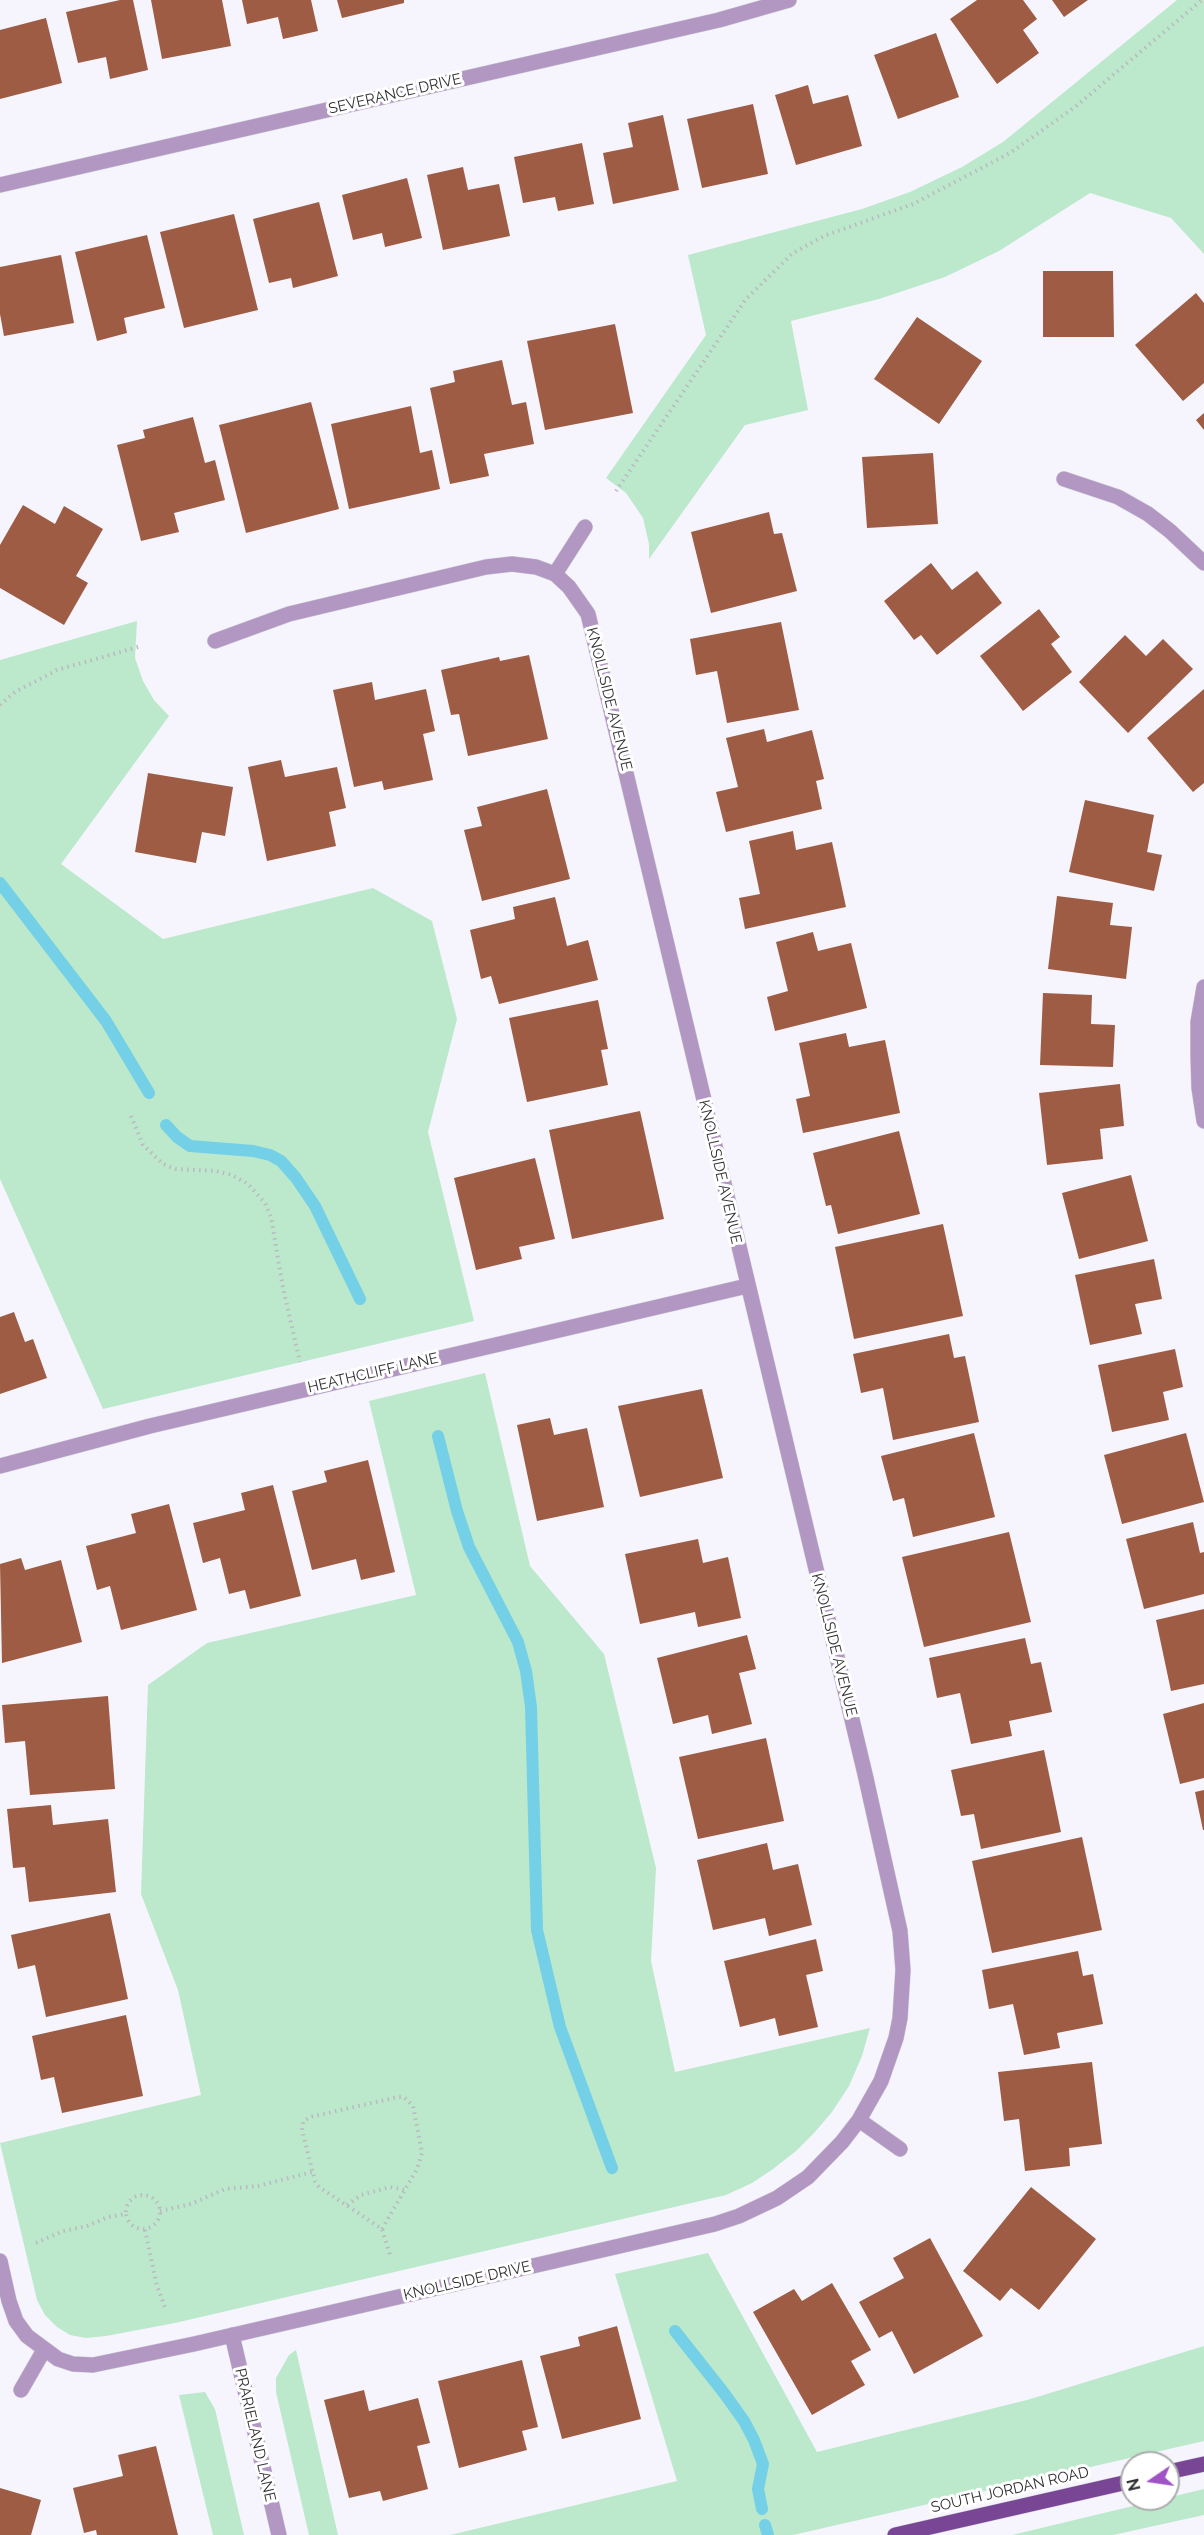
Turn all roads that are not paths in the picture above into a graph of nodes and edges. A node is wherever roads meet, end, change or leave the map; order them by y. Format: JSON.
{"nodes":[{"id":1,"x":789,"y":0,"type":"edge"},
{"id":2,"x":0,"y":185,"type":"edge"},
{"id":3,"x":1064,"y":479,"type":"dead end"},
{"id":4,"x":585,"y":527,"type":"dead end"},
{"id":5,"x":1204,"y":563,"type":"edge"},
{"id":6,"x":555,"y":574,"type":"junction"},
{"id":7,"x":215,"y":641,"type":"dead end"},
{"id":8,"x":1204,"y":987,"type":"edge"},
{"id":9,"x":1204,"y":1121,"type":"edge"},
{"id":10,"x":747,"y":1286,"type":"junction"},
{"id":11,"x":0,"y":1466,"type":"edge"},
{"id":12,"x":859,"y":2120,"type":"junction"},
{"id":13,"x":900,"y":2149,"type":"dead end"},
{"id":14,"x":0,"y":2261,"type":"edge"},
{"id":15,"x":232,"y":2335,"type":"junction"},
{"id":16,"x":44,"y":2350,"type":"junction"},
{"id":17,"x":21,"y":2390,"type":"dead end"},
{"id":18,"x":1204,"y":2464,"type":"edge"},
{"id":19,"x":1180,"y":2469,"type":"edge"},
{"id":20,"x":1120,"y":2484,"type":"edge"},
{"id":21,"x":279,"y":2535,"type":"edge"},
{"id":22,"x":895,"y":2535,"type":"edge"}],
"edges":[{"from":1,"to":2,"type":"street","name":"SEVERANCE DRIVE"},
{"from":3,"to":5,"type":"street"},
{"from":4,"to":6,"type":"street"},
{"from":6,"to":7,"type":"street"},
{"from":6,"to":10,"type":"street","name":"KNOLLSIDE AVENUE"},
{"from":8,"to":9,"type":"street"},
{"from":10,"to":11,"type":"street","name":"HEATHCLIFF LANE"},
{"from":10,"to":12,"type":"street","name":"KNOLLSIDE AVENUE"},
{"from":12,"to":13,"type":"street"},
{"from":12,"to":15,"type":"street","name":"KNOLLSIDE DRIVE"},
{"from":14,"to":16,"type":"street","name":"KNOLLSIDE DRIVE"},
{"from":15,"to":16,"type":"street","name":"KNOLLSIDE DRIVE"},
{"from":15,"to":21,"type":"street","name":"PRARIELAND LANE"},
{"from":16,"to":17,"type":"street"},
{"from":18,"to":19,"type":"main road"},
{"from":20,"to":22,"type":"main road","name":"SOUTH JORDAN ROAD"}]}
